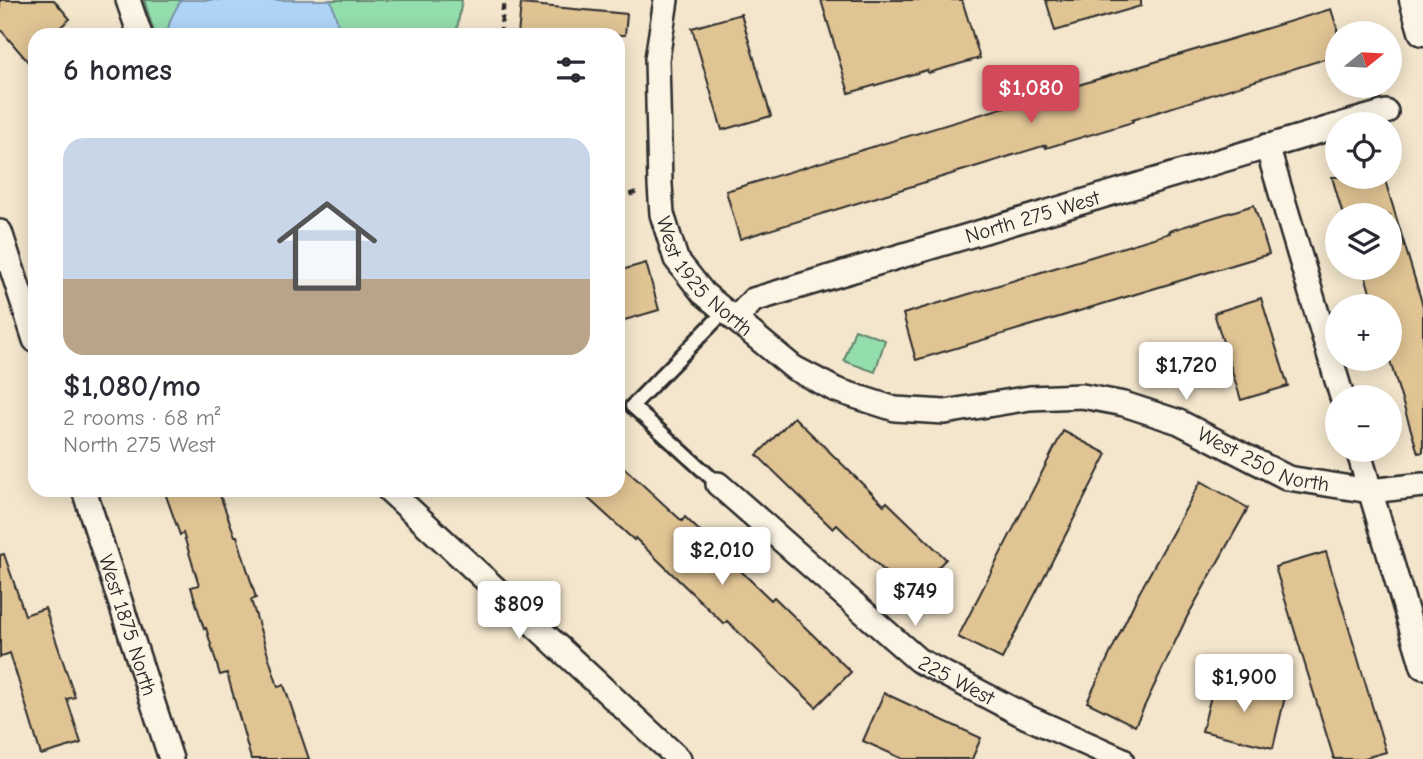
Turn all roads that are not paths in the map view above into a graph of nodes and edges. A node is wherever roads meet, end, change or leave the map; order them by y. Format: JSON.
{"nodes":[{"id":1,"x":128,"y":0,"type":"edge"},
{"id":2,"x":666,"y":0,"type":"edge"},
{"id":3,"x":1413,"y":0,"type":"edge"},
{"id":4,"x":138,"y":28,"type":"edge"},
{"id":5,"x":1423,"y":31,"type":"edge"},
{"id":6,"x":1325,"y":129,"type":"edge"},
{"id":7,"x":1267,"y":146,"type":"junction"},
{"id":8,"x":0,"y":232,"type":"edge"},
{"id":9,"x":730,"y":315,"type":"junction"},
{"id":10,"x":28,"y":318,"type":"edge"},
{"id":11,"x":1338,"y":385,"type":"edge"},
{"id":12,"x":945,"y":412,"type":"joint"},
{"id":13,"x":1362,"y":462,"type":"edge"},
{"id":14,"x":718,"y":484,"type":"joint"},
{"id":15,"x":1423,"y":485,"type":"edge"},
{"id":16,"x":1370,"y":491,"type":"junction"},
{"id":17,"x":86,"y":497,"type":"edge"},
{"id":18,"x":397,"y":497,"type":"edge"},
{"id":19,"x":1423,"y":667,"type":"edge"},
{"id":20,"x":171,"y":759,"type":"edge"},
{"id":21,"x":679,"y":759,"type":"edge"},
{"id":22,"x":1121,"y":759,"type":"edge"}],
"edges":[{"from":1,"to":4,"type":"street"},
{"from":2,"to":9,"type":"street","name":"West 1925 North"},
{"from":3,"to":5,"type":"street"},
{"from":6,"to":7,"type":"street","name":"North 275 West"},
{"from":7,"to":9,"type":"street","name":"North 275 West"},
{"from":7,"to":11,"type":"street"},
{"from":8,"to":10,"type":"street"},
{"from":9,"to":12,"type":"street","name":"West 1925 North"},
{"from":9,"to":14,"type":"lane"},
{"from":12,"to":16,"type":"street","name":"West 250 North"},
{"from":13,"to":16,"type":"street"},
{"from":14,"to":22,"type":"street","name":"225 West"},
{"from":15,"to":16,"type":"street","name":"West 250 North"},
{"from":16,"to":19,"type":"street"},
{"from":17,"to":20,"type":"street","name":"West 1875 North"},
{"from":18,"to":21,"type":"street"}]}
